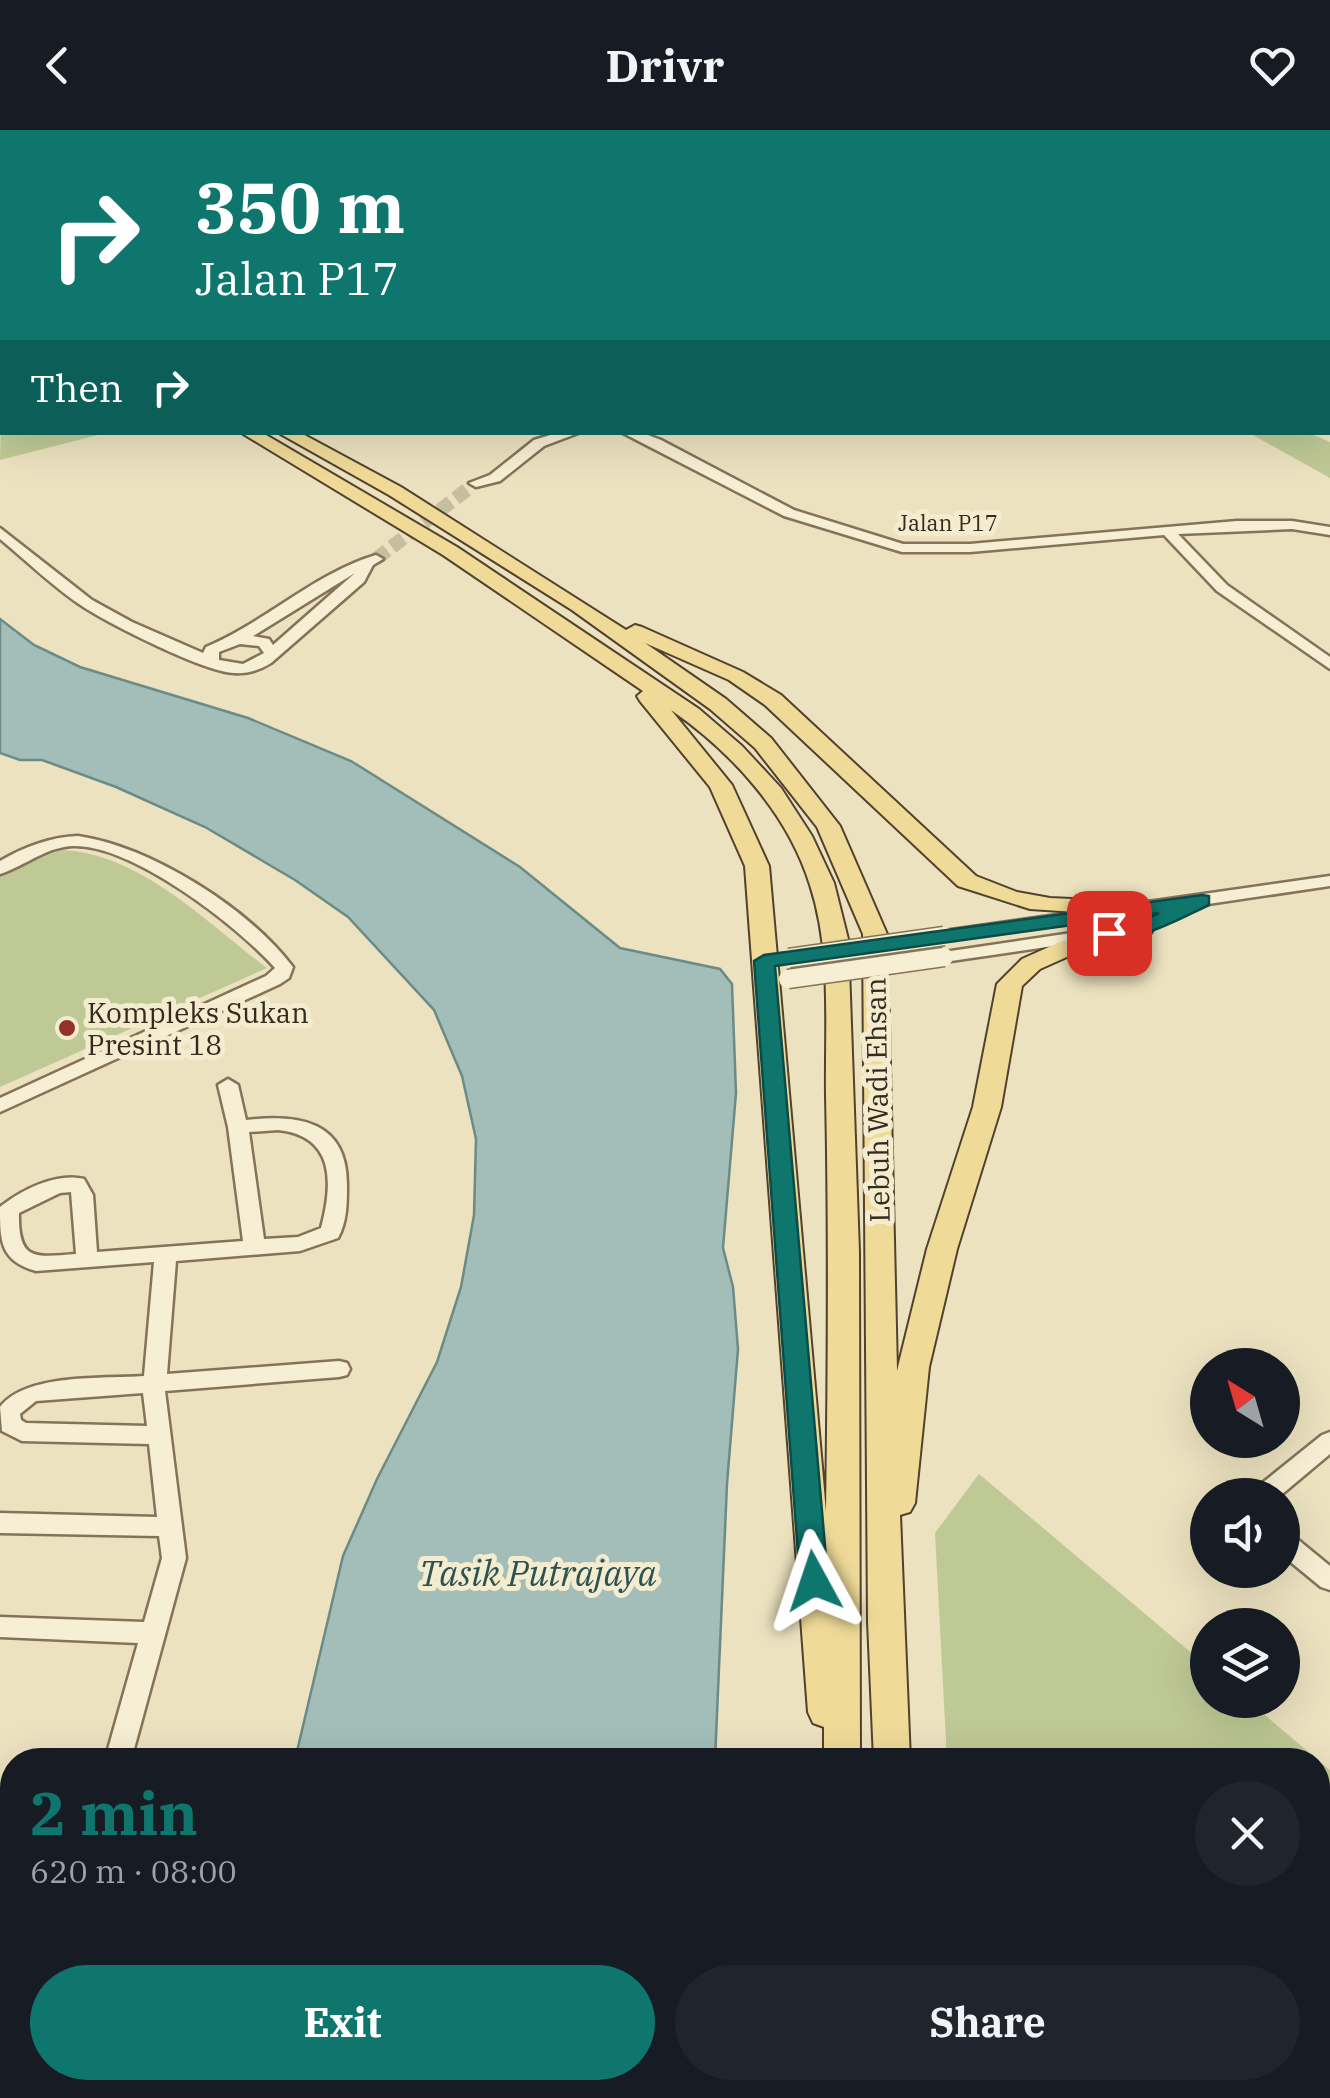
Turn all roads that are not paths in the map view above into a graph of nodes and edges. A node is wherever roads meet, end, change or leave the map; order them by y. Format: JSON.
{"nodes":[{"id":1,"x":537,"y":435,"type":"edge"},
{"id":2,"x":565,"y":435,"type":"edge"},
{"id":3,"x":636,"y":435,"type":"edge"},
{"id":4,"x":660,"y":435,"type":"edge"},
{"id":5,"x":266,"y":436,"type":"edge"},
{"id":6,"x":312,"y":440,"type":"edge"},
{"id":7,"x":1291,"y":521,"type":"junction"},
{"id":8,"x":1330,"y":527,"type":"edge"},
{"id":9,"x":1168,"y":531,"type":"junction"},
{"id":10,"x":0,"y":532,"type":"edge"},
{"id":11,"x":579,"y":606,"type":"junction"},
{"id":12,"x":230,"y":641,"type":"junction"},
{"id":13,"x":183,"y":648,"type":"junction"},
{"id":14,"x":272,"y":654,"type":"junction"},
{"id":15,"x":612,"y":659,"type":"junction"},
{"id":16,"x":211,"y":662,"type":"junction"},
{"id":17,"x":1330,"y":664,"type":"edge"},
{"id":18,"x":0,"y":869,"type":"edge"},
{"id":19,"x":1330,"y":881,"type":"edge"},
{"id":20,"x":1139,"y":919,"type":"junction"},
{"id":21,"x":765,"y":972,"type":"junction"},
{"id":22,"x":228,"y":1085,"type":"dead end"},
{"id":23,"x":0,"y":1106,"type":"edge"},
{"id":24,"x":238,"y":1127,"type":"junction"},
{"id":25,"x":255,"y":1248,"type":"junction"},
{"id":26,"x":166,"y":1254,"type":"junction"},
{"id":27,"x":87,"y":1259,"type":"junction"},
{"id":28,"x":340,"y":1368,"type":"dead end"},
{"id":29,"x":154,"y":1381,"type":"junction"},
{"id":30,"x":158,"y":1435,"type":"junction"},
{"id":31,"x":1330,"y":1441,"type":"edge"},
{"id":32,"x":1285,"y":1478,"type":"edge"},
{"id":33,"x":0,"y":1522,"type":"edge"},
{"id":34,"x":170,"y":1527,"type":"junction"},
{"id":35,"x":1300,"y":1555,"type":"edge"},
{"id":36,"x":1330,"y":1580,"type":"edge"},
{"id":37,"x":885,"y":1622,"type":"junction"},
{"id":38,"x":0,"y":1627,"type":"edge"},
{"id":39,"x":153,"y":1633,"type":"junction"},
{"id":40,"x":121,"y":1748,"type":"edge"},
{"id":41,"x":829,"y":1748,"type":"edge"},
{"id":42,"x":842,"y":1748,"type":"edge"},
{"id":43,"x":891,"y":1748,"type":"edge"}],
"edges":[{"from":1,"to":2,"type":"street"},
{"from":3,"to":9,"type":"street","name":"Jalan P17"},
{"from":4,"to":7,"type":"street","name":"Jalan P17"},
{"from":5,"to":6,"type":"main road","name":"Lebuh Wadi Ehsan"},
{"from":5,"to":15,"type":"main road","name":"Lebuh Wadi Ehsan"},
{"from":6,"to":11,"type":"main road","name":"Lebuh Wadi Ehsan"},
{"from":7,"to":8,"type":"street","name":"Jalan P17"},
{"from":7,"to":9,"type":"street","name":"Jalan P17"},
{"from":9,"to":17,"type":"street"},
{"from":10,"to":13,"type":"street"},
{"from":11,"to":20,"type":"main road"},
{"from":11,"to":37,"type":"main road","name":"Lebuh Wadi Ehsan"},
{"from":12,"to":13,"type":"street"},
{"from":12,"to":14,"type":"street"},
{"from":12,"to":14,"type":"street"},
{"from":12,"to":16,"type":"street"},
{"from":13,"to":16,"type":"street"},
{"from":14,"to":16,"type":"street"},
{"from":15,"to":21,"type":"main road"},
{"from":15,"to":42,"type":"main road","name":"Lebuh Wadi Ehsan"},
{"from":18,"to":23,"type":"street"},
{"from":19,"to":20,"type":"street"},
{"from":20,"to":21,"type":"street","bridge":true},
{"from":20,"to":37,"type":"main road"},
{"from":21,"to":41,"type":"main road"},
{"from":22,"to":24,"type":"street"},
{"from":24,"to":25,"type":"street"},
{"from":24,"to":25,"type":"street"},
{"from":25,"to":26,"type":"street"},
{"from":26,"to":27,"type":"street"},
{"from":26,"to":29,"type":"street"},
{"from":27,"to":27,"type":"street"},
{"from":28,"to":29,"type":"street"},
{"from":29,"to":30,"type":"street"},
{"from":29,"to":30,"type":"street"},
{"from":30,"to":34,"type":"street"},
{"from":31,"to":32,"type":"street"},
{"from":33,"to":34,"type":"street"},
{"from":34,"to":39,"type":"street"},
{"from":35,"to":36,"type":"street"},
{"from":37,"to":43,"type":"main road","name":"Lebuh Wadi Ehsan"},
{"from":38,"to":39,"type":"street"},
{"from":39,"to":40,"type":"street"}]}
